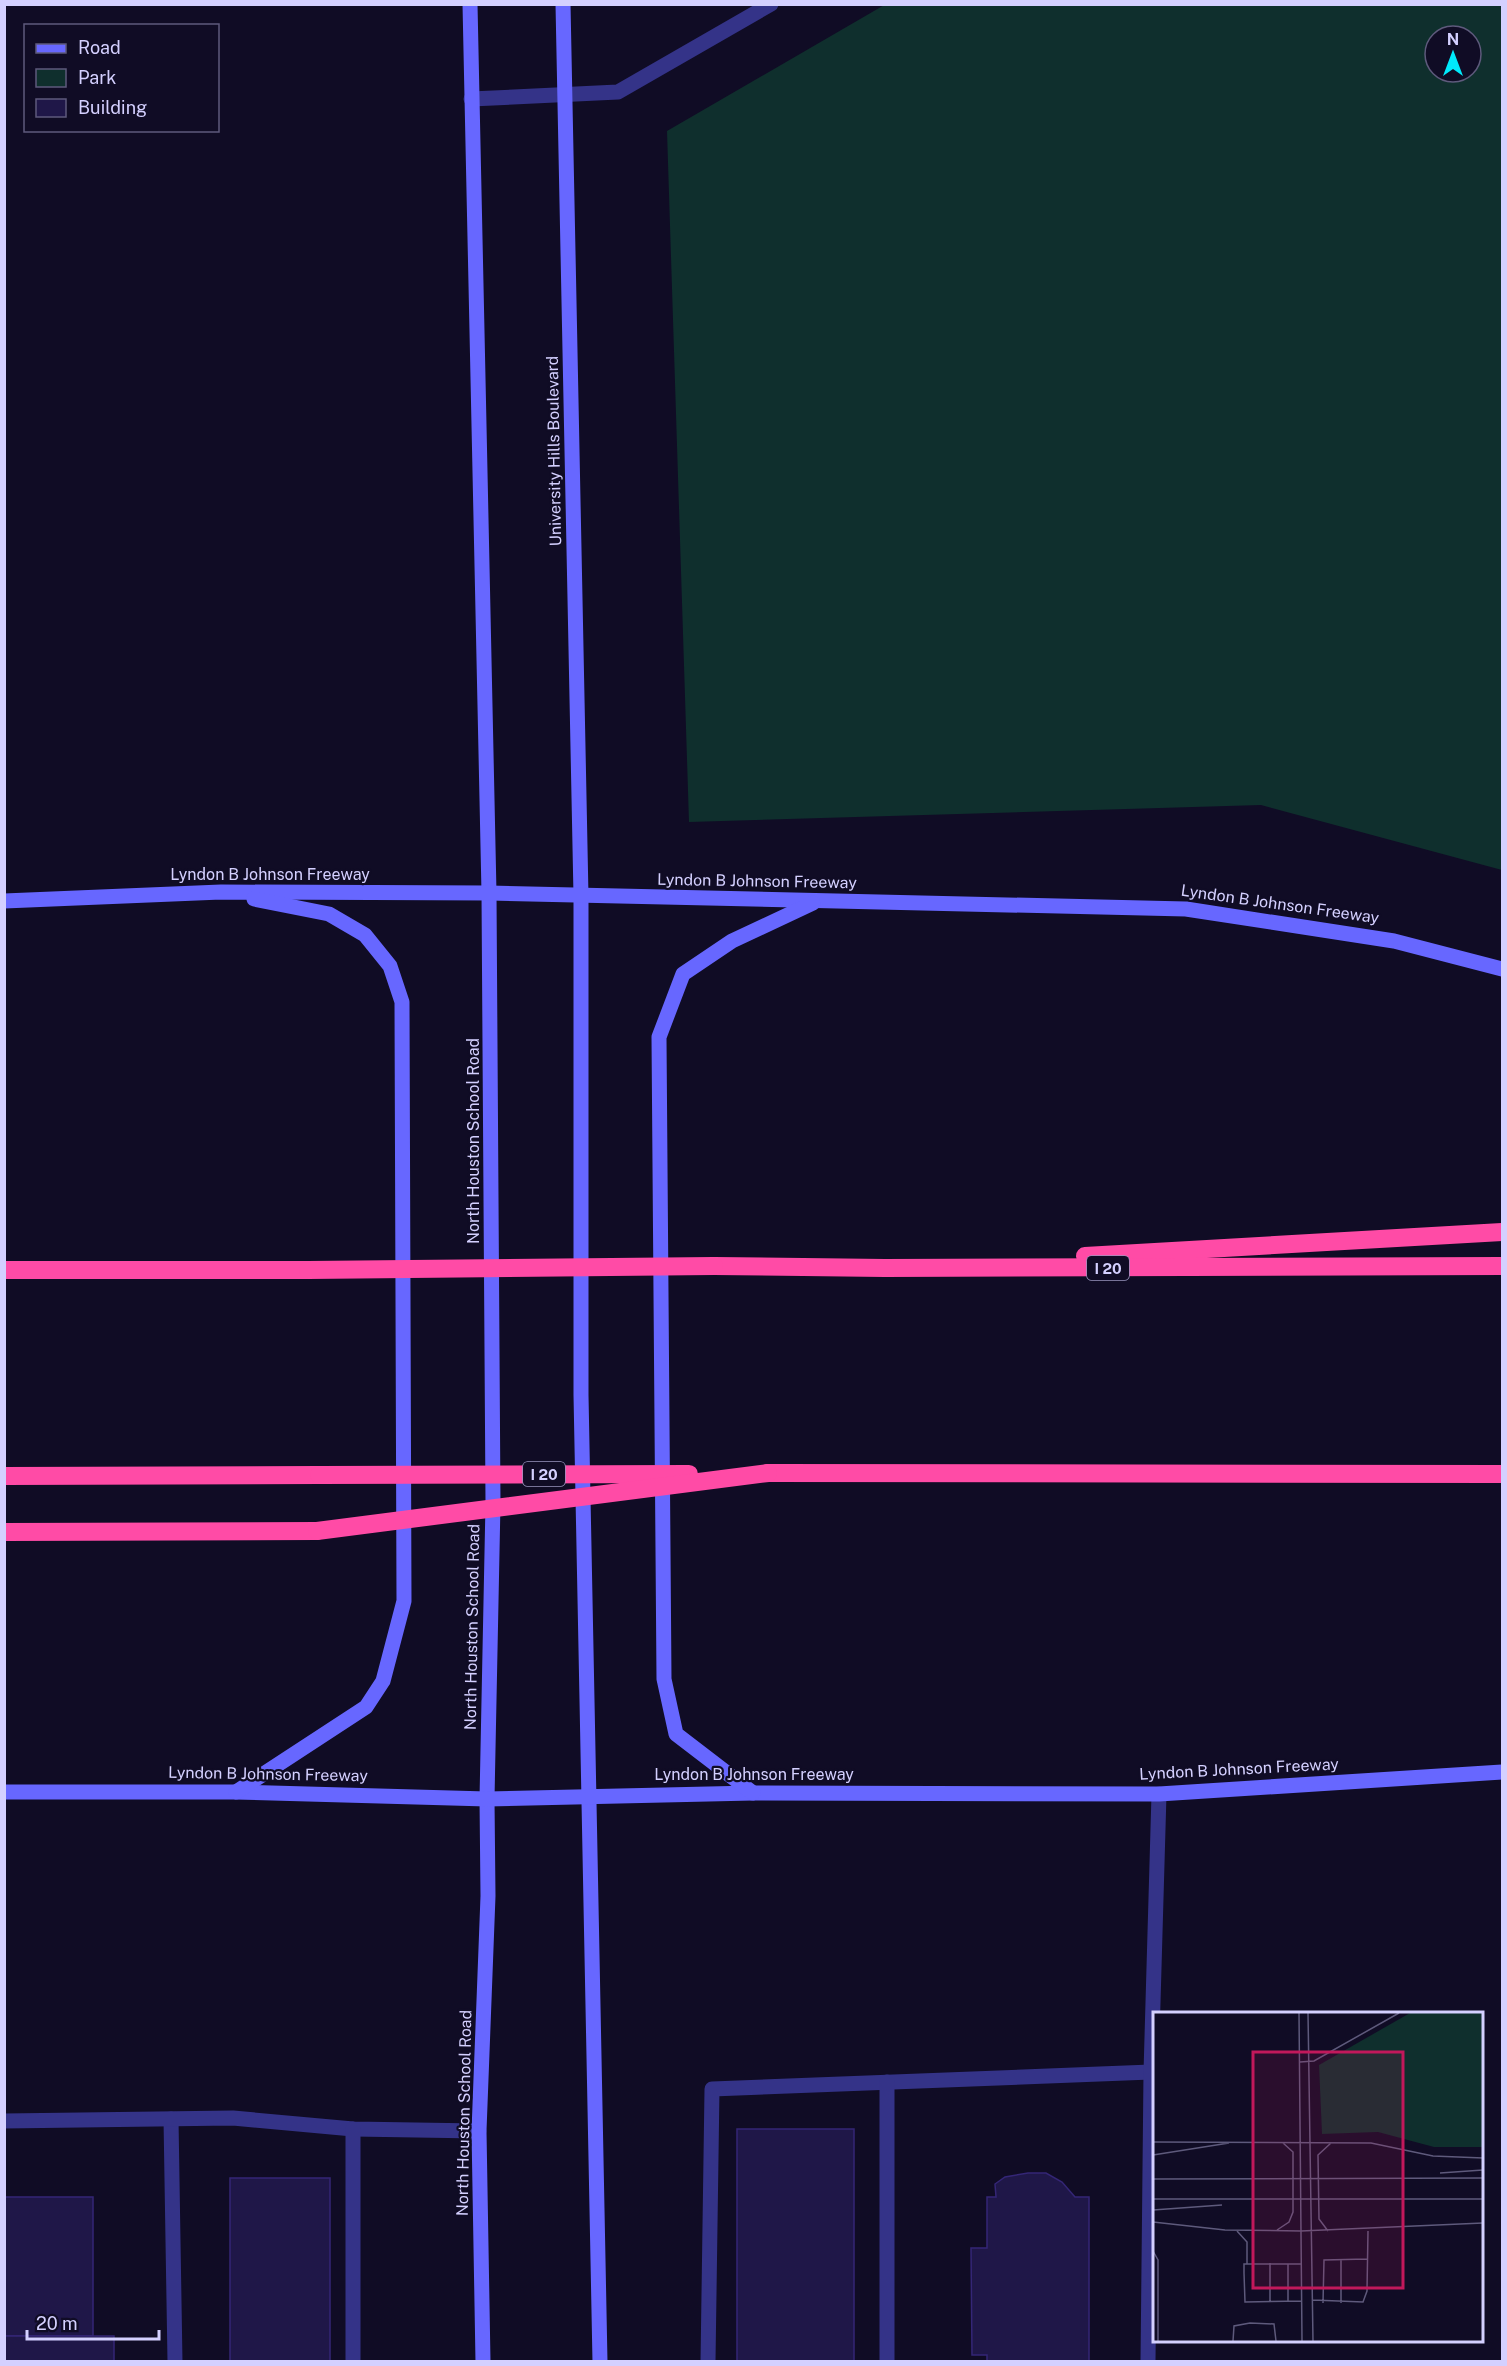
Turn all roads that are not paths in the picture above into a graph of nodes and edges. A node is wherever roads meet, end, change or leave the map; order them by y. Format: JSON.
{"nodes":[{"id":1,"x":470,"y":4,"type":"edge"},
{"id":2,"x":563,"y":4,"type":"edge"},
{"id":3,"x":771,"y":4,"type":"edge"},
{"id":4,"x":565,"y":96,"type":"junction"},
{"id":5,"x":471,"y":99,"type":"junction"},
{"id":6,"x":221,"y":892,"type":"junction"},
{"id":7,"x":489,"y":893,"type":"junction"},
{"id":8,"x":581,"y":896,"type":"junction"},
{"id":9,"x":4,"y":901,"type":"edge"},
{"id":10,"x":816,"y":902,"type":"junction"},
{"id":11,"x":1503,"y":969,"type":"edge"},
{"id":12,"x":1503,"y":1232,"type":"edge"},
{"id":13,"x":1503,"y":1266,"type":"edge"},
{"id":14,"x":885,"y":1268,"type":"junction"},
{"id":15,"x":4,"y":1270,"type":"edge"},
{"id":16,"x":768,"y":1473,"type":"junction"},
{"id":17,"x":1503,"y":1474,"type":"edge"},
{"id":18,"x":4,"y":1476,"type":"edge"},
{"id":19,"x":4,"y":1532,"type":"edge"},
{"id":20,"x":1503,"y":1772,"type":"edge"},
{"id":21,"x":4,"y":1792,"type":"edge"},
{"id":22,"x":236,"y":1792,"type":"junction"},
{"id":23,"x":753,"y":1793,"type":"junction"},
{"id":24,"x":1159,"y":1794,"type":"junction"},
{"id":25,"x":588,"y":1795,"type":"junction"},
{"id":26,"x":487,"y":1799,"type":"junction"},
{"id":27,"x":1151,"y":2072,"type":"junction"},
{"id":28,"x":887,"y":2082,"type":"junction"},
{"id":29,"x":171,"y":2119,"type":"junction"},
{"id":30,"x":4,"y":2121,"type":"edge"},
{"id":31,"x":353,"y":2129,"type":"junction"},
{"id":32,"x":479,"y":2131,"type":"junction"},
{"id":33,"x":175,"y":2361,"type":"edge"},
{"id":34,"x":353,"y":2361,"type":"edge"},
{"id":35,"x":483,"y":2361,"type":"edge"},
{"id":36,"x":600,"y":2361,"type":"edge"},
{"id":37,"x":708,"y":2361,"type":"edge"},
{"id":38,"x":887,"y":2361,"type":"edge"},
{"id":39,"x":1148,"y":2361,"type":"edge"}],
"edges":[{"from":1,"to":5,"type":"main road"},
{"from":2,"to":4,"type":"main road","name":"University Hills Boulevard"},
{"from":3,"to":4,"type":"street"},
{"from":4,"to":5,"type":"street"},
{"from":4,"to":8,"type":"main road","name":"University Hills Boulevard"},
{"from":5,"to":7,"type":"main road"},
{"from":6,"to":7,"type":"main road","name":"Lyndon B Johnson Freeway"},
{"from":6,"to":9,"type":"main road","name":"Lyndon B Johnson Freeway"},
{"from":6,"to":22,"type":"main road"},
{"from":7,"to":8,"type":"main road","name":"Lyndon B Johnson Freeway"},
{"from":7,"to":26,"type":"main road","name":"North Houston School Road"},
{"from":8,"to":10,"type":"main road","name":"Lyndon B Johnson Freeway"},
{"from":8,"to":25,"type":"main road"},
{"from":10,"to":11,"type":"main road","name":"Lyndon B Johnson Freeway"},
{"from":10,"to":23,"type":"main road"},
{"from":12,"to":14,"type":"highway"},
{"from":13,"to":14,"type":"highway","number":"I 20"},
{"from":14,"to":15,"type":"highway","number":"I 20","bridge":true},
{"from":16,"to":17,"type":"highway","number":"I 20"},
{"from":16,"to":18,"type":"highway","number":"I 20","bridge":true},
{"from":16,"to":19,"type":"highway","bridge":true},
{"from":20,"to":24,"type":"main road","name":"Lyndon B Johnson Freeway"},
{"from":21,"to":22,"type":"main road","name":"Lyndon B Johnson Freeway"},
{"from":22,"to":26,"type":"main road","name":"Lyndon B Johnson Freeway"},
{"from":23,"to":24,"type":"main road","name":"Lyndon B Johnson Freeway"},
{"from":23,"to":25,"type":"main road","name":"Lyndon B Johnson Freeway"},
{"from":24,"to":27,"type":"street"},
{"from":25,"to":26,"type":"main road","name":"Lyndon B Johnson Freeway"},
{"from":25,"to":36,"type":"main road"},
{"from":26,"to":32,"type":"main road","name":"North Houston School Road"},
{"from":27,"to":28,"type":"street"},
{"from":27,"to":39,"type":"street"},
{"from":28,"to":37,"type":"street"},
{"from":28,"to":38,"type":"street"},
{"from":29,"to":30,"type":"street"},
{"from":29,"to":31,"type":"street"},
{"from":29,"to":33,"type":"street"},
{"from":31,"to":32,"type":"street"},
{"from":31,"to":34,"type":"street"},
{"from":32,"to":35,"type":"main road","name":"North Houston School Road"}]}
